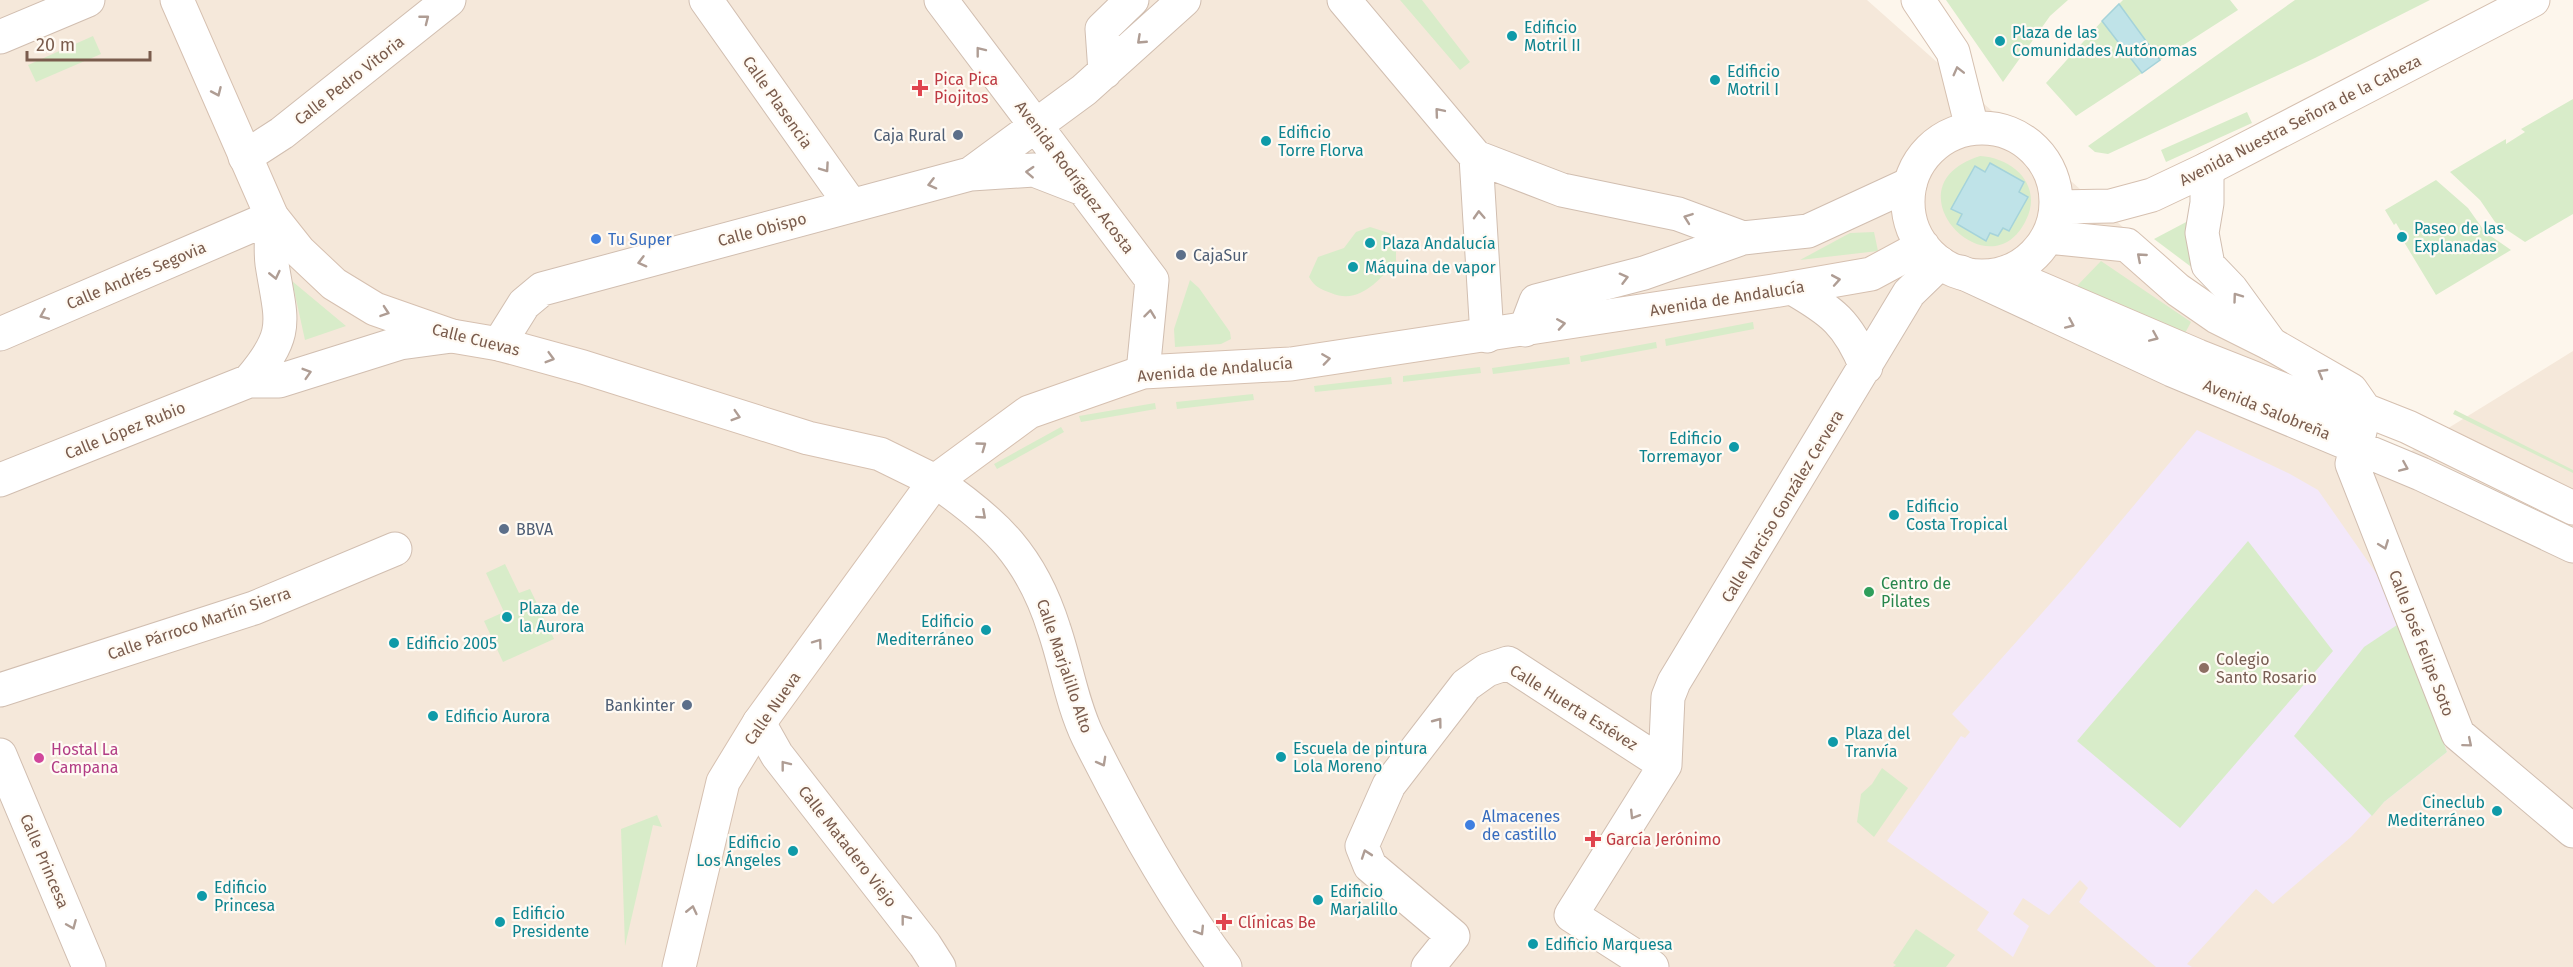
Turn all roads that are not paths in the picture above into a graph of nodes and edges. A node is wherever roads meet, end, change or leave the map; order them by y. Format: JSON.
{"nodes":[{"id":1,"x":88,"y":0,"type":"edge"},
{"id":2,"x":177,"y":0,"type":"edge"},
{"id":3,"x":449,"y":0,"type":"edge"},
{"id":4,"x":706,"y":0,"type":"edge"},
{"id":5,"x":941,"y":0,"type":"edge"},
{"id":6,"x":1132,"y":0,"type":"edge"},
{"id":7,"x":1184,"y":0,"type":"edge"},
{"id":8,"x":1344,"y":0,"type":"edge"},
{"id":9,"x":1918,"y":0,"type":"edge"},
{"id":10,"x":2533,"y":0,"type":"edge"},
{"id":11,"x":0,"y":37,"type":"edge"},
{"id":12,"x":1105,"y":72,"type":"junction"},
{"id":13,"x":1037,"y":127,"type":"junction"},
{"id":14,"x":1972,"y":128,"type":"junction"},
{"id":15,"x":246,"y":157,"type":"junction"},
{"id":16,"x":1476,"y":157,"type":"junction"},
{"id":17,"x":2207,"y":169,"type":"junction"},
{"id":18,"x":970,"y":174,"type":"junction"},
{"id":19,"x":1910,"y":184,"type":"junction"},
{"id":20,"x":1085,"y":190,"type":"junction"},
{"id":21,"x":851,"y":205,"type":"junction"},
{"id":22,"x":272,"y":217,"type":"junction"},
{"id":23,"x":2052,"y":222,"type":"junction"},
{"id":24,"x":1743,"y":238,"type":"junction"},
{"id":25,"x":1941,"y":260,"type":"junction"},
{"id":26,"x":2004,"y":273,"type":"junction"},
{"id":27,"x":1792,"y":288,"type":"junction"},
{"id":28,"x":1525,"y":330,"type":"junction"},
{"id":29,"x":0,"y":334,"type":"edge"},
{"id":30,"x":452,"y":336,"type":"junction"},
{"id":31,"x":1487,"y":336,"type":"junction"},
{"id":32,"x":500,"y":344,"type":"junction"},
{"id":33,"x":2271,"y":344,"type":"junction"},
{"id":34,"x":1866,"y":367,"type":"junction"},
{"id":35,"x":1143,"y":372,"type":"junction"},
{"id":36,"x":249,"y":381,"type":"junction"},
{"id":37,"x":2365,"y":410,"type":"junction"},
{"id":38,"x":2357,"y":446,"type":"junction"},
{"id":39,"x":0,"y":480,"type":"edge"},
{"id":40,"x":935,"y":481,"type":"junction"},
{"id":41,"x":2573,"y":508,"type":"edge"},
{"id":42,"x":2573,"y":546,"type":"edge"},
{"id":43,"x":395,"y":549,"type":"dead end"},
{"id":44,"x":0,"y":690,"type":"edge"},
{"id":45,"x":759,"y":723,"type":"junction"},
{"id":46,"x":0,"y":755,"type":"edge"},
{"id":47,"x":1665,"y":765,"type":"junction"},
{"id":48,"x":2573,"y":831,"type":"edge"},
{"id":49,"x":89,"y":967,"type":"edge"},
{"id":50,"x":679,"y":967,"type":"edge"},
{"id":51,"x":939,"y":967,"type":"edge"},
{"id":52,"x":1225,"y":967,"type":"edge"},
{"id":53,"x":1428,"y":967,"type":"edge"},
{"id":54,"x":1652,"y":967,"type":"edge"}],
"edges":[{"from":1,"to":11,"type":"street"},
{"from":2,"to":15,"type":"street","name":"Calle Cuevas","one_way":true},
{"from":15,"to":3,"type":"street","name":"Calle Pedro Vitoria","one_way":true},
{"from":4,"to":21,"type":"street","name":"Calle Plasencia","one_way":true},
{"from":13,"to":5,"type":"street","name":"Avenida Rodríguez Acosta","one_way":true},
{"from":6,"to":12,"type":"street"},
{"from":7,"to":12,"type":"street","name":"Calle Obispo","one_way":true},
{"from":16,"to":8,"type":"street","one_way":true},
{"from":14,"to":9,"type":"street","one_way":true},
{"from":10,"to":17,"type":"street","name":"Avenida Nuestra Señora de la Cabeza"},
{"from":12,"to":13,"type":"street","name":"Calle Obispo"},
{"from":13,"to":18,"type":"street","name":"Calle Obispo"},
{"from":13,"to":20,"type":"street","name":"Avenida Rodríguez Acosta"},
{"from":14,"to":19,"type":"street"},
{"from":14,"to":23,"type":"street"},
{"from":15,"to":22,"type":"street","name":"Calle Cuevas"},
{"from":24,"to":16,"type":"street","one_way":true},
{"from":31,"to":16,"type":"street","one_way":true},
{"from":17,"to":23,"type":"street","name":"Avenida Nuestra Señora de la Cabeza"},
{"from":33,"to":17,"type":"street","name":"Avenida Salobreña","one_way":true},
{"from":20,"to":18,"type":"street","one_way":true},
{"from":18,"to":21,"type":"street","name":"Calle Obispo","one_way":true},
{"from":19,"to":24,"type":"street"},
{"from":19,"to":25,"type":"street"},
{"from":35,"to":20,"type":"street","name":"Avenida Rodríguez Acosta","one_way":true},
{"from":21,"to":32,"type":"street","name":"Calle Obispo","one_way":true},
{"from":22,"to":29,"type":"street","name":"Calle Andrés Segovia","one_way":true},
{"from":22,"to":30,"type":"street","name":"Calle Cuevas","one_way":true},
{"from":22,"to":36,"type":"street","name":"Calle López Rubio","one_way":true},
{"from":23,"to":26,"type":"street"},
{"from":33,"to":23,"type":"street","name":"Avenida Salobreña","one_way":true},
{"from":28,"to":24,"type":"street","one_way":true},
{"from":25,"to":26,"type":"street"},
{"from":27,"to":25,"type":"street","name":"Avenida de Andalucía","one_way":true},
{"from":25,"to":34,"type":"street","name":"Calle Narciso González Cervera"},
{"from":25,"to":38,"type":"street","name":"Avenida Salobreña","one_way":true},
{"from":26,"to":37,"type":"street","name":"Avenida Salobreña","one_way":true},
{"from":28,"to":27,"type":"street","name":"Avenida de Andalucía","one_way":true},
{"from":27,"to":34,"type":"street"},
{"from":28,"to":31,"type":"street","name":"Avenida de Andalucía"},
{"from":30,"to":32,"type":"street","name":"Calle Cuevas"},
{"from":36,"to":30,"type":"street","name":"Calle López Rubio","one_way":true},
{"from":35,"to":31,"type":"street","name":"Avenida de Andalucía","one_way":true},
{"from":32,"to":40,"type":"street","name":"Calle Cuevas","one_way":true},
{"from":37,"to":33,"type":"street","name":"Avenida Salobreña","one_way":true},
{"from":34,"to":47,"type":"street","name":"Calle Narciso González Cervera"},
{"from":40,"to":35,"type":"street","name":"Avenida de Andalucía","one_way":true},
{"from":36,"to":39,"type":"street","name":"Calle López Rubio"},
{"from":37,"to":38,"type":"street","name":"Calle José Felipe Soto"},
{"from":37,"to":41,"type":"street","name":"Avenida Salobreña"},
{"from":38,"to":42,"type":"street","name":"Avenida Salobreña","one_way":true},
{"from":38,"to":48,"type":"street","name":"Calle José Felipe Soto","one_way":true},
{"from":45,"to":40,"type":"street","name":"Calle Nueva","one_way":true},
{"from":40,"to":52,"type":"street","name":"Calle Marjalillo Alto","one_way":true},
{"from":43,"to":44,"type":"street","name":"Calle Párroco Martín Sierra"},
{"from":50,"to":45,"type":"street","name":"Calle Nueva","one_way":true},
{"from":51,"to":45,"type":"street","name":"Calle Matadero Viejo","one_way":true},
{"from":46,"to":49,"type":"street","name":"Calle Princesa","one_way":true},
{"from":53,"to":47,"type":"street","name":"Calle Huerta Estévez","one_way":true},
{"from":47,"to":54,"type":"street","one_way":true}]}
